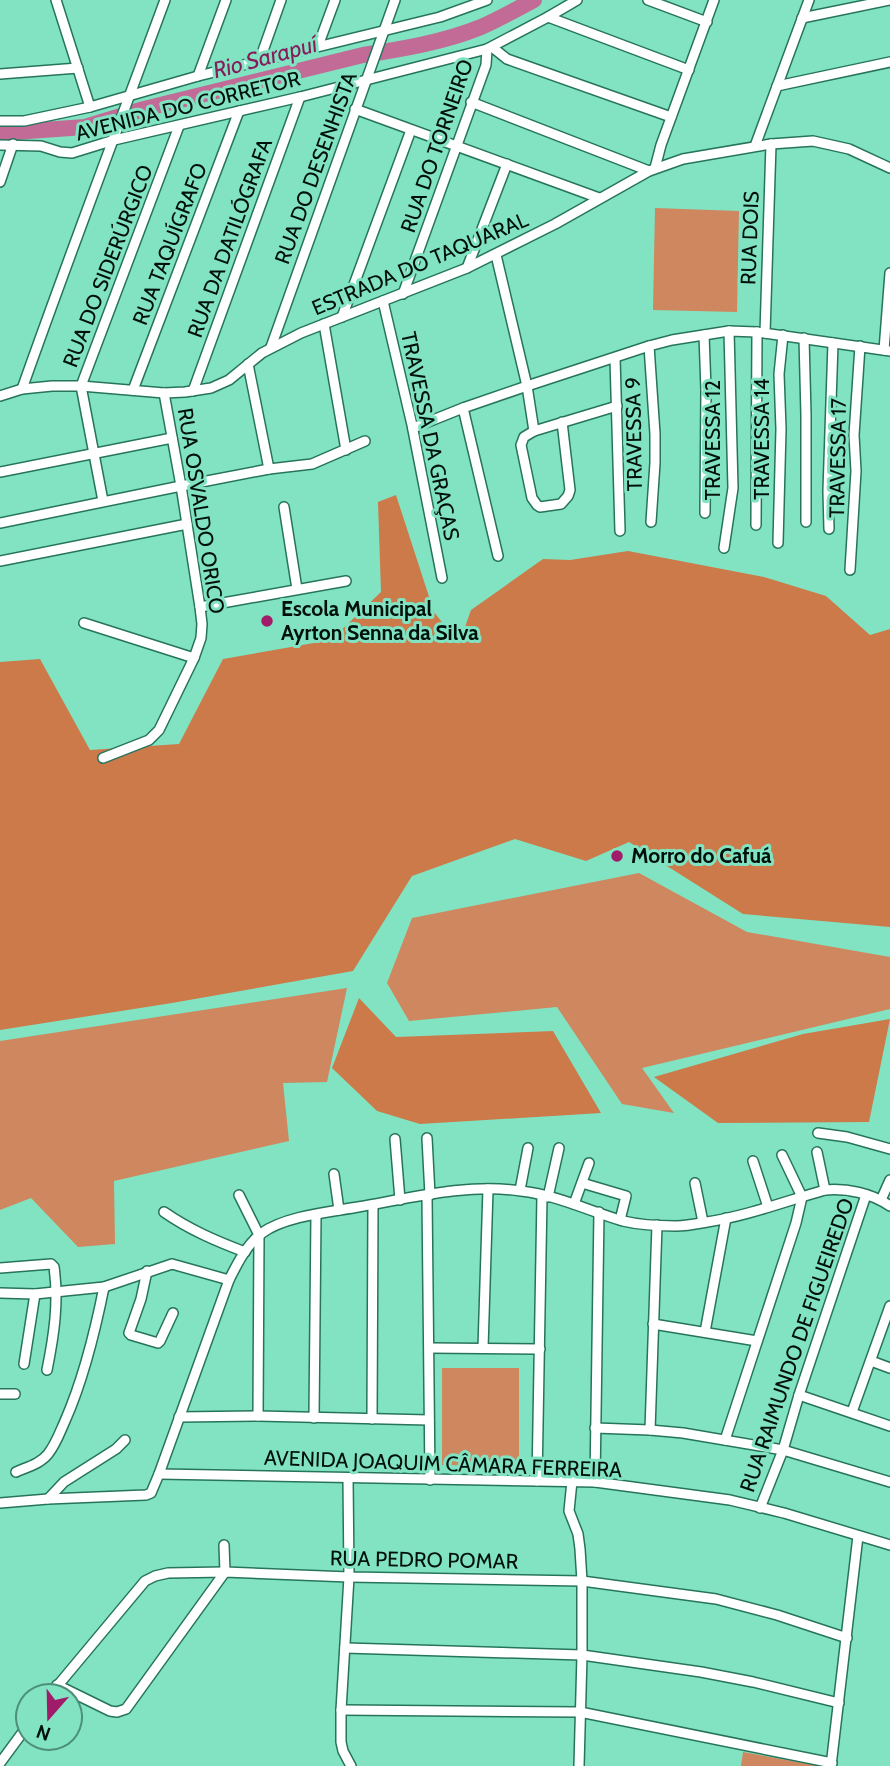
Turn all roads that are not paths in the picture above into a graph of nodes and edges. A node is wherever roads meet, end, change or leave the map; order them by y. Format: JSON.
{"nodes":[{"id":1,"x":56,"y":0,"type":"edge"},
{"id":2,"x":165,"y":0,"type":"edge"},
{"id":3,"x":226,"y":0,"type":"edge"},
{"id":4,"x":281,"y":0,"type":"edge"},
{"id":5,"x":335,"y":0,"type":"edge"},
{"id":6,"x":395,"y":0,"type":"edge"},
{"id":7,"x":487,"y":0,"type":"edge"},
{"id":8,"x":577,"y":0,"type":"edge"},
{"id":9,"x":648,"y":0,"type":"edge"},
{"id":10,"x":714,"y":0,"type":"edge"},
{"id":11,"x":809,"y":0,"type":"edge"},
{"id":12,"x":890,"y":0,"type":"edge"},
{"id":13,"x":548,"y":17,"type":"junction"},
{"id":14,"x":802,"y":18,"type":"junction"},
{"id":15,"x":706,"y":22,"type":"junction"},
{"id":16,"x":384,"y":31,"type":"junction"},
{"id":17,"x":318,"y":46,"type":"junction"},
{"id":18,"x":490,"y":48,"type":"junction"},
{"id":19,"x":259,"y":62,"type":"junction"},
{"id":20,"x":890,"y":62,"type":"edge"},
{"id":21,"x":78,"y":68,"type":"junction"},
{"id":22,"x":689,"y":70,"type":"junction"},
{"id":23,"x":0,"y":74,"type":"edge"},
{"id":24,"x":198,"y":76,"type":"junction"},
{"id":25,"x":366,"y":79,"type":"junction"},
{"id":26,"x":778,"y":86,"type":"junction"},
{"id":27,"x":130,"y":94,"type":"junction"},
{"id":28,"x":300,"y":97,"type":"junction"},
{"id":29,"x":471,"y":102,"type":"junction"},
{"id":30,"x":90,"y":107,"type":"junction"},
{"id":31,"x":355,"y":109,"type":"junction"},
{"id":32,"x":239,"y":111,"type":"junction"},
{"id":33,"x":671,"y":117,"type":"junction"},
{"id":34,"x":0,"y":121,"type":"edge"},
{"id":35,"x":179,"y":126,"type":"junction"},
{"id":36,"x":411,"y":130,"type":"junction"},
{"id":37,"x":115,"y":136,"type":"junction"},
{"id":38,"x":13,"y":144,"type":"junction"},
{"id":39,"x":771,"y":144,"type":"junction"},
{"id":40,"x":0,"y":145,"type":"edge"},
{"id":41,"x":456,"y":146,"type":"junction"},
{"id":42,"x":755,"y":146,"type":"junction"},
{"id":43,"x":507,"y":164,"type":"junction"},
{"id":44,"x":890,"y":168,"type":"edge"},
{"id":45,"x":652,"y":169,"type":"junction"},
{"id":46,"x":0,"y":183,"type":"edge"},
{"id":47,"x":600,"y":198,"type":"junction"},
{"id":48,"x":496,"y":255,"type":"junction"},
{"id":49,"x":467,"y":268,"type":"junction"},
{"id":50,"x":890,"y":273,"type":"edge"},
{"id":51,"x":404,"y":294,"type":"junction"},
{"id":52,"x":383,"y":301,"type":"junction"},
{"id":53,"x":342,"y":317,"type":"junction"},
{"id":54,"x":324,"y":324,"type":"junction"},
{"id":55,"x":729,"y":331,"type":"junction"},
{"id":56,"x":761,"y":332,"type":"junction"},
{"id":57,"x":704,"y":335,"type":"junction"},
{"id":58,"x":783,"y":335,"type":"junction"},
{"id":59,"x":803,"y":338,"type":"junction"},
{"id":60,"x":833,"y":343,"type":"junction"},
{"id":61,"x":649,"y":346,"type":"junction"},
{"id":62,"x":860,"y":346,"type":"junction"},
{"id":63,"x":271,"y":347,"type":"junction"},
{"id":64,"x":887,"y":350,"type":"edge"},
{"id":65,"x":615,"y":358,"type":"junction"},
{"id":66,"x":248,"y":364,"type":"junction"},
{"id":67,"x":82,"y":386,"type":"junction"},
{"id":68,"x":527,"y":386,"type":"junction"},
{"id":69,"x":22,"y":389,"type":"junction"},
{"id":70,"x":133,"y":390,"type":"junction"},
{"id":71,"x":193,"y":391,"type":"junction"},
{"id":72,"x":164,"y":393,"type":"junction"},
{"id":73,"x":0,"y":396,"type":"edge"},
{"id":74,"x":617,"y":406,"type":"junction"},
{"id":75,"x":463,"y":408,"type":"junction"},
{"id":76,"x":562,"y":422,"type":"junction"},
{"id":77,"x":413,"y":428,"type":"junction"},
{"id":78,"x":534,"y":431,"type":"junction"},
{"id":79,"x":172,"y":438,"type":"junction"},
{"id":80,"x":365,"y":441,"type":"dead end"},
{"id":81,"x":346,"y":450,"type":"junction"},
{"id":82,"x":93,"y":453,"type":"junction"},
{"id":83,"x":269,"y":469,"type":"junction"},
{"id":84,"x":0,"y":471,"type":"edge"},
{"id":85,"x":181,"y":486,"type":"junction"},
{"id":86,"x":103,"y":502,"type":"junction"},
{"id":87,"x":284,"y":507,"type":"dead end"},
{"id":88,"x":705,"y":513,"type":"dead end"},
{"id":89,"x":651,"y":522,"type":"dead end"},
{"id":90,"x":806,"y":522,"type":"dead end"},
{"id":91,"x":0,"y":523,"type":"edge"},
{"id":92,"x":187,"y":524,"type":"junction"},
{"id":93,"x":756,"y":525,"type":"dead end"},
{"id":94,"x":829,"y":529,"type":"dead end"},
{"id":95,"x":620,"y":531,"type":"dead end"},
{"id":96,"x":778,"y":542,"type":"dead end"},
{"id":97,"x":724,"y":548,"type":"dead end"},
{"id":98,"x":498,"y":556,"type":"dead end"},
{"id":99,"x":0,"y":561,"type":"edge"},
{"id":100,"x":850,"y":570,"type":"dead end"},
{"id":101,"x":442,"y":578,"type":"dead end"},
{"id":102,"x":346,"y":581,"type":"dead end"},
{"id":103,"x":298,"y":589,"type":"junction"},
{"id":104,"x":200,"y":607,"type":"junction"},
{"id":105,"x":84,"y":623,"type":"dead end"},
{"id":106,"x":194,"y":657,"type":"junction"},
{"id":107,"x":103,"y":758,"type":"dead end"},
{"id":108,"x":818,"y":1133,"type":"dead end"},
{"id":109,"x":427,"y":1138,"type":"dead end"},
{"id":110,"x":394,"y":1139,"type":"dead end"},
{"id":111,"x":528,"y":1148,"type":"dead end"},
{"id":112,"x":558,"y":1148,"type":"dead end"},
{"id":113,"x":890,"y":1149,"type":"edge"},
{"id":114,"x":817,"y":1152,"type":"dead end"},
{"id":115,"x":782,"y":1155,"type":"dead end"},
{"id":116,"x":753,"y":1161,"type":"dead end"},
{"id":117,"x":589,"y":1163,"type":"dead end"},
{"id":118,"x":334,"y":1174,"type":"dead end"},
{"id":119,"x":890,"y":1181,"type":"edge"},
{"id":120,"x":582,"y":1183,"type":"junction"},
{"id":121,"x":695,"y":1183,"type":"dead end"},
{"id":122,"x":488,"y":1189,"type":"junction"},
{"id":123,"x":520,"y":1190,"type":"junction"},
{"id":124,"x":825,"y":1190,"type":"junction"},
{"id":125,"x":239,"y":1195,"type":"dead end"},
{"id":126,"x":429,"y":1195,"type":"junction"},
{"id":127,"x":866,"y":1195,"type":"junction"},
{"id":128,"x":545,"y":1196,"type":"junction"},
{"id":129,"x":802,"y":1197,"type":"junction"},
{"id":130,"x":401,"y":1199,"type":"junction"},
{"id":131,"x":881,"y":1200,"type":"junction"},
{"id":132,"x":574,"y":1204,"type":"junction"},
{"id":133,"x":373,"y":1205,"type":"junction"},
{"id":134,"x":890,"y":1206,"type":"edge"},
{"id":135,"x":768,"y":1207,"type":"junction"},
{"id":136,"x":339,"y":1210,"type":"junction"},
{"id":137,"x":164,"y":1212,"type":"dead end"},
{"id":138,"x":598,"y":1212,"type":"junction"},
{"id":139,"x":316,"y":1215,"type":"junction"},
{"id":140,"x":726,"y":1218,"type":"junction"},
{"id":141,"x":620,"y":1220,"type":"junction"},
{"id":142,"x":703,"y":1222,"type":"junction"},
{"id":143,"x":656,"y":1226,"type":"junction"},
{"id":144,"x":259,"y":1235,"type":"junction"},
{"id":145,"x":245,"y":1252,"type":"junction"},
{"id":146,"x":0,"y":1268,"type":"edge"},
{"id":147,"x":147,"y":1271,"type":"junction"},
{"id":148,"x":229,"y":1280,"type":"junction"},
{"id":149,"x":104,"y":1287,"type":"junction"},
{"id":150,"x":57,"y":1292,"type":"junction"},
{"id":151,"x":0,"y":1293,"type":"edge"},
{"id":152,"x":35,"y":1294,"type":"junction"},
{"id":153,"x":890,"y":1306,"type":"edge"},
{"id":154,"x":173,"y":1313,"type":"dead end"},
{"id":155,"x":653,"y":1324,"type":"junction"},
{"id":156,"x":705,"y":1332,"type":"junction"},
{"id":157,"x":757,"y":1341,"type":"junction"},
{"id":158,"x":430,"y":1348,"type":"junction"},
{"id":159,"x":483,"y":1348,"type":"junction"},
{"id":160,"x":540,"y":1349,"type":"junction"},
{"id":161,"x":871,"y":1361,"type":"junction"},
{"id":162,"x":24,"y":1364,"type":"dead end"},
{"id":163,"x":890,"y":1368,"type":"edge"},
{"id":164,"x":47,"y":1370,"type":"dead end"},
{"id":165,"x":0,"y":1394,"type":"edge"},
{"id":166,"x":16,"y":1394,"type":"dead end"},
{"id":167,"x":799,"y":1395,"type":"junction"},
{"id":168,"x":852,"y":1412,"type":"junction"},
{"id":169,"x":258,"y":1416,"type":"junction"},
{"id":170,"x":178,"y":1417,"type":"junction"},
{"id":171,"x":314,"y":1418,"type":"junction"},
{"id":172,"x":372,"y":1419,"type":"junction"},
{"id":173,"x":429,"y":1419,"type":"junction"},
{"id":174,"x":890,"y":1426,"type":"edge"},
{"id":175,"x":596,"y":1428,"type":"junction"},
{"id":176,"x":650,"y":1430,"type":"junction"},
{"id":177,"x":125,"y":1440,"type":"dead end"},
{"id":178,"x":725,"y":1440,"type":"junction"},
{"id":179,"x":783,"y":1450,"type":"junction"},
{"id":180,"x":16,"y":1472,"type":"dead end"},
{"id":181,"x":159,"y":1475,"type":"junction"},
{"id":182,"x":348,"y":1478,"type":"junction"},
{"id":183,"x":430,"y":1480,"type":"junction"},
{"id":184,"x":537,"y":1481,"type":"junction"},
{"id":185,"x":572,"y":1481,"type":"junction"},
{"id":186,"x":595,"y":1482,"type":"junction"},
{"id":187,"x":890,"y":1482,"type":"edge"},
{"id":188,"x":48,"y":1499,"type":"junction"},
{"id":189,"x":0,"y":1503,"type":"edge"},
{"id":190,"x":760,"y":1508,"type":"junction"},
{"id":191,"x":858,"y":1536,"type":"junction"},
{"id":192,"x":224,"y":1545,"type":"dead end"},
{"id":193,"x":890,"y":1545,"type":"edge"},
{"id":194,"x":225,"y":1572,"type":"junction"},
{"id":195,"x":349,"y":1577,"type":"junction"},
{"id":196,"x":582,"y":1581,"type":"junction"},
{"id":197,"x":847,"y":1638,"type":"junction"},
{"id":198,"x":345,"y":1648,"type":"junction"},
{"id":199,"x":582,"y":1655,"type":"junction"},
{"id":200,"x":60,"y":1682,"type":"edge"},
{"id":201,"x":84,"y":1698,"type":"edge"},
{"id":202,"x":839,"y":1703,"type":"junction"},
{"id":203,"x":341,"y":1710,"type":"junction"},
{"id":204,"x":580,"y":1712,"type":"junction"},
{"id":205,"x":14,"y":1745,"type":"edge"},
{"id":206,"x":0,"y":1765,"type":"edge"},
{"id":207,"x":831,"y":1765,"type":"edge"},
{"id":208,"x":351,"y":1766,"type":"edge"},
{"id":209,"x":579,"y":1766,"type":"edge"}],
"edges":[{"from":1,"to":21,"type":"street"},
{"from":2,"to":27,"type":"street"},
{"from":3,"to":24,"type":"street"},
{"from":4,"to":19,"type":"street"},
{"from":5,"to":17,"type":"street"},
{"from":6,"to":16,"type":"street","name":"RUA DO DESENHISTA"},
{"from":7,"to":16,"type":"street","name":"AVENIDA DO CORRETOR"},
{"from":8,"to":13,"type":"street","name":"AVENIDA DO CORRETOR"},
{"from":9,"to":15,"type":"street"},
{"from":10,"to":15,"type":"street"},
{"from":11,"to":14,"type":"street"},
{"from":12,"to":14,"type":"street"},
{"from":13,"to":18,"type":"street","name":"AVENIDA DO CORRETOR"},
{"from":13,"to":22,"type":"street"},
{"from":14,"to":26,"type":"street"},
{"from":15,"to":22,"type":"street"},
{"from":16,"to":17,"type":"street","name":"AVENIDA DO CORRETOR"},
{"from":16,"to":25,"type":"street","name":"RUA DO DESENHISTA"},
{"from":17,"to":19,"type":"street","name":"AVENIDA DO CORRETOR"},
{"from":18,"to":25,"type":"street","name":"AVENIDA DO CORRETOR"},
{"from":18,"to":29,"type":"street","name":"RUA DO TORNEIRO"},
{"from":18,"to":33,"type":"street"},
{"from":19,"to":24,"type":"street","name":"AVENIDA DO CORRETOR"},
{"from":20,"to":26,"type":"street"},
{"from":21,"to":23,"type":"street"},
{"from":21,"to":30,"type":"street"},
{"from":22,"to":33,"type":"street"},
{"from":24,"to":27,"type":"street","name":"AVENIDA DO CORRETOR"},
{"from":25,"to":28,"type":"street","name":"AVENIDA DO CORRETOR"},
{"from":25,"to":31,"type":"street","name":"RUA DO DESENHISTA"},
{"from":26,"to":42,"type":"street"},
{"from":27,"to":30,"type":"street","name":"AVENIDA DO CORRETOR"},
{"from":27,"to":37,"type":"street"},
{"from":28,"to":32,"type":"street","name":"AVENIDA DO CORRETOR"},
{"from":28,"to":71,"type":"street","name":"RUA DA DATILÓGRAFA"},
{"from":29,"to":41,"type":"street","name":"RUA DO TORNEIRO"},
{"from":29,"to":45,"type":"street"},
{"from":30,"to":34,"type":"street","name":"AVENIDA DO CORRETOR"},
{"from":31,"to":36,"type":"street"},
{"from":31,"to":63,"type":"street","name":"RUA DO DESENHISTA"},
{"from":32,"to":35,"type":"street","name":"AVENIDA DO CORRETOR"},
{"from":32,"to":70,"type":"street","name":"RUA TAQUÍGRAFO"},
{"from":33,"to":45,"type":"street"},
{"from":35,"to":37,"type":"street","name":"AVENIDA DO CORRETOR"},
{"from":35,"to":67,"type":"street","name":"RUA DO SIDERÚRGICO"},
{"from":36,"to":41,"type":"street"},
{"from":36,"to":53,"type":"street"},
{"from":37,"to":38,"type":"street","name":"AVENIDA DO CORRETOR"},
{"from":37,"to":69,"type":"street"},
{"from":38,"to":40,"type":"street","name":"AVENIDA DO CORRETOR"},
{"from":38,"to":46,"type":"street"},
{"from":39,"to":42,"type":"street","name":"ESTRADA DO TAQUARAL"},
{"from":39,"to":44,"type":"street","name":"ESTRADA DO TAQUARAL"},
{"from":39,"to":56,"type":"street","name":"RUA DOIS"},
{"from":41,"to":43,"type":"street"},
{"from":41,"to":51,"type":"street","name":"RUA DO TORNEIRO"},
{"from":42,"to":45,"type":"street","name":"ESTRADA DO TAQUARAL"},
{"from":43,"to":47,"type":"street"},
{"from":43,"to":49,"type":"street"},
{"from":45,"to":47,"type":"street","name":"ESTRADA DO TAQUARAL"},
{"from":47,"to":48,"type":"street","name":"ESTRADA DO TAQUARAL"},
{"from":48,"to":49,"type":"street","name":"ESTRADA DO TAQUARAL"},
{"from":48,"to":68,"type":"street"},
{"from":49,"to":51,"type":"street","name":"ESTRADA DO TAQUARAL"},
{"from":50,"to":64,"type":"street"},
{"from":51,"to":52,"type":"street","name":"ESTRADA DO TAQUARAL"},
{"from":52,"to":53,"type":"street","name":"ESTRADA DO TAQUARAL"},
{"from":52,"to":77,"type":"street","name":"TRAVESSA DA GRAÇAS"},
{"from":53,"to":54,"type":"street","name":"ESTRADA DO TAQUARAL"},
{"from":54,"to":63,"type":"street","name":"ESTRADA DO TAQUARAL"},
{"from":54,"to":81,"type":"street"},
{"from":55,"to":56,"type":"street"},
{"from":55,"to":57,"type":"street"},
{"from":55,"to":97,"type":"street","name":"TRAVESSA 12"},
{"from":56,"to":58,"type":"street"},
{"from":56,"to":93,"type":"street","name":"RUA DOIS"},
{"from":57,"to":61,"type":"street"},
{"from":57,"to":88,"type":"street"},
{"from":58,"to":59,"type":"street"},
{"from":58,"to":96,"type":"street","name":"TRAVESSA 14"},
{"from":59,"to":60,"type":"street"},
{"from":59,"to":90,"type":"street"},
{"from":60,"to":62,"type":"street"},
{"from":60,"to":94,"type":"street"},
{"from":61,"to":65,"type":"street"},
{"from":61,"to":89,"type":"street","name":"TRAVESSA 9"},
{"from":62,"to":64,"type":"street"},
{"from":62,"to":100,"type":"street","name":"TRAVESSA 17"},
{"from":63,"to":66,"type":"street","name":"ESTRADA DO TAQUARAL"},
{"from":65,"to":68,"type":"street"},
{"from":65,"to":74,"type":"street"},
{"from":66,"to":71,"type":"street","name":"ESTRADA DO TAQUARAL"},
{"from":66,"to":83,"type":"street"},
{"from":67,"to":69,"type":"street","name":"ESTRADA DO TAQUARAL"},
{"from":67,"to":70,"type":"street","name":"ESTRADA DO TAQUARAL"},
{"from":67,"to":82,"type":"street","name":"RUA DO SIDERÚRGICO"},
{"from":68,"to":75,"type":"street"},
{"from":68,"to":78,"type":"street"},
{"from":69,"to":73,"type":"street","name":"ESTRADA DO TAQUARAL"},
{"from":70,"to":72,"type":"street","name":"ESTRADA DO TAQUARAL"},
{"from":71,"to":72,"type":"street","name":"ESTRADA DO TAQUARAL"},
{"from":72,"to":79,"type":"street","name":"RUA OSVALDO ORICO"},
{"from":74,"to":76,"type":"street"},
{"from":74,"to":95,"type":"street"},
{"from":75,"to":77,"type":"street"},
{"from":75,"to":98,"type":"street"},
{"from":76,"to":78,"type":"street"},
{"from":76,"to":78,"type":"street"},
{"from":77,"to":101,"type":"street","name":"TRAVESSA DA GRAÇAS"},
{"from":79,"to":82,"type":"street"},
{"from":79,"to":85,"type":"street","name":"RUA OSVALDO ORICO"},
{"from":80,"to":81,"type":"street"},
{"from":81,"to":83,"type":"street"},
{"from":82,"to":84,"type":"street"},
{"from":82,"to":86,"type":"street","name":"RUA DO SIDERÚRGICO"},
{"from":83,"to":85,"type":"street"},
{"from":85,"to":86,"type":"street"},
{"from":85,"to":92,"type":"street","name":"RUA OSVALDO ORICO"},
{"from":86,"to":91,"type":"street"},
{"from":87,"to":103,"type":"street"},
{"from":92,"to":99,"type":"street"},
{"from":92,"to":104,"type":"street","name":"RUA OSVALDO ORICO"},
{"from":102,"to":103,"type":"street"},
{"from":103,"to":104,"type":"street"},
{"from":104,"to":106,"type":"street","name":"RUA OSVALDO ORICO"},
{"from":105,"to":106,"type":"street"},
{"from":106,"to":107,"type":"street","name":"RUA OSVALDO ORICO"},
{"from":108,"to":113,"type":"street"},
{"from":109,"to":126,"type":"street"},
{"from":110,"to":130,"type":"street"},
{"from":111,"to":123,"type":"street"},
{"from":112,"to":128,"type":"street"},
{"from":114,"to":124,"type":"street"},
{"from":115,"to":129,"type":"street"},
{"from":116,"to":135,"type":"street"},
{"from":117,"to":120,"type":"street"},
{"from":118,"to":136,"type":"street"},
{"from":119,"to":131,"type":"street"},
{"from":120,"to":132,"type":"street"},
{"from":120,"to":141,"type":"street"},
{"from":121,"to":142,"type":"street"},
{"from":122,"to":123,"type":"street"},
{"from":122,"to":126,"type":"street"},
{"from":122,"to":159,"type":"street"},
{"from":123,"to":128,"type":"street"},
{"from":124,"to":127,"type":"street"},
{"from":124,"to":129,"type":"street"},
{"from":125,"to":144,"type":"street"},
{"from":126,"to":130,"type":"street"},
{"from":126,"to":158,"type":"street"},
{"from":127,"to":131,"type":"street"},
{"from":127,"to":167,"type":"street","name":"RUA RAIMUNDO DE FIGUEIREDO"},
{"from":128,"to":132,"type":"street"},
{"from":128,"to":160,"type":"street"},
{"from":129,"to":135,"type":"street"},
{"from":129,"to":157,"type":"street"},
{"from":130,"to":133,"type":"street"},
{"from":131,"to":134,"type":"street"},
{"from":132,"to":138,"type":"street"},
{"from":133,"to":136,"type":"street"},
{"from":133,"to":172,"type":"street"},
{"from":135,"to":140,"type":"street"},
{"from":136,"to":139,"type":"street"},
{"from":137,"to":145,"type":"street"},
{"from":138,"to":141,"type":"street"},
{"from":138,"to":175,"type":"street"},
{"from":139,"to":144,"type":"street"},
{"from":139,"to":171,"type":"street"},
{"from":140,"to":142,"type":"street"},
{"from":140,"to":156,"type":"street"},
{"from":141,"to":143,"type":"street"},
{"from":142,"to":143,"type":"street"},
{"from":143,"to":155,"type":"street"},
{"from":144,"to":145,"type":"street"},
{"from":144,"to":169,"type":"street"},
{"from":145,"to":148,"type":"street"},
{"from":146,"to":150,"type":"street"},
{"from":147,"to":148,"type":"street"},
{"from":147,"to":149,"type":"street"},
{"from":147,"to":154,"type":"street"},
{"from":148,"to":170,"type":"street"},
{"from":149,"to":150,"type":"street"},
{"from":149,"to":180,"type":"street"},
{"from":150,"to":152,"type":"street"},
{"from":150,"to":164,"type":"street"},
{"from":151,"to":152,"type":"street"},
{"from":152,"to":162,"type":"street"},
{"from":153,"to":161,"type":"street"},
{"from":155,"to":156,"type":"street"},
{"from":155,"to":176,"type":"street"},
{"from":156,"to":157,"type":"street"},
{"from":157,"to":178,"type":"street"},
{"from":158,"to":159,"type":"street"},
{"from":158,"to":173,"type":"street"},
{"from":159,"to":160,"type":"street"},
{"from":160,"to":184,"type":"street"},
{"from":161,"to":163,"type":"street"},
{"from":161,"to":168,"type":"street"},
{"from":165,"to":166,"type":"street"},
{"from":167,"to":168,"type":"street"},
{"from":167,"to":179,"type":"street","name":"RUA RAIMUNDO DE FIGUEIREDO"},
{"from":168,"to":174,"type":"street"},
{"from":169,"to":170,"type":"street"},
{"from":169,"to":171,"type":"street"},
{"from":170,"to":181,"type":"street"},
{"from":171,"to":172,"type":"street"},
{"from":172,"to":173,"type":"street"},
{"from":173,"to":183,"type":"street"},
{"from":175,"to":176,"type":"street"},
{"from":175,"to":186,"type":"street"},
{"from":176,"to":178,"type":"street"},
{"from":177,"to":188,"type":"street"},
{"from":178,"to":179,"type":"street"},
{"from":179,"to":187,"type":"street"},
{"from":179,"to":190,"type":"street","name":"RUA RAIMUNDO DE FIGUEIREDO"},
{"from":181,"to":182,"type":"street","name":"AVENIDA JOAQUIM CÂMARA FERREIRA"},
{"from":181,"to":188,"type":"street"},
{"from":182,"to":183,"type":"street","name":"AVENIDA JOAQUIM CÂMARA FERREIRA"},
{"from":182,"to":195,"type":"street"},
{"from":183,"to":184,"type":"street","name":"AVENIDA JOAQUIM CÂMARA FERREIRA"},
{"from":184,"to":185,"type":"street","name":"AVENIDA JOAQUIM CÂMARA FERREIRA"},
{"from":185,"to":186,"type":"street","name":"AVENIDA JOAQUIM CÂMARA FERREIRA"},
{"from":185,"to":196,"type":"street"},
{"from":186,"to":190,"type":"street","name":"AVENIDA JOAQUIM CÂMARA FERREIRA"},
{"from":188,"to":189,"type":"street"},
{"from":190,"to":191,"type":"street","name":"AVENIDA JOAQUIM CÂMARA FERREIRA"},
{"from":191,"to":193,"type":"street","name":"AVENIDA JOAQUIM CÂMARA FERREIRA"},
{"from":191,"to":197,"type":"street"},
{"from":192,"to":194,"type":"street"},
{"from":194,"to":195,"type":"street","name":"RUA PEDRO POMAR"},
{"from":194,"to":200,"type":"street","name":"RUA PEDRO POMAR"},
{"from":194,"to":201,"type":"street"},
{"from":195,"to":196,"type":"street","name":"RUA PEDRO POMAR"},
{"from":195,"to":198,"type":"street"},
{"from":196,"to":197,"type":"street","name":"RUA PEDRO POMAR"},
{"from":196,"to":199,"type":"street"},
{"from":197,"to":202,"type":"street"},
{"from":198,"to":199,"type":"street"},
{"from":198,"to":203,"type":"street"},
{"from":199,"to":202,"type":"street"},
{"from":199,"to":204,"type":"street"},
{"from":202,"to":207,"type":"street"},
{"from":203,"to":204,"type":"street"},
{"from":203,"to":208,"type":"street"},
{"from":204,"to":207,"type":"street"},
{"from":204,"to":209,"type":"street"},
{"from":205,"to":206,"type":"street"}]}
